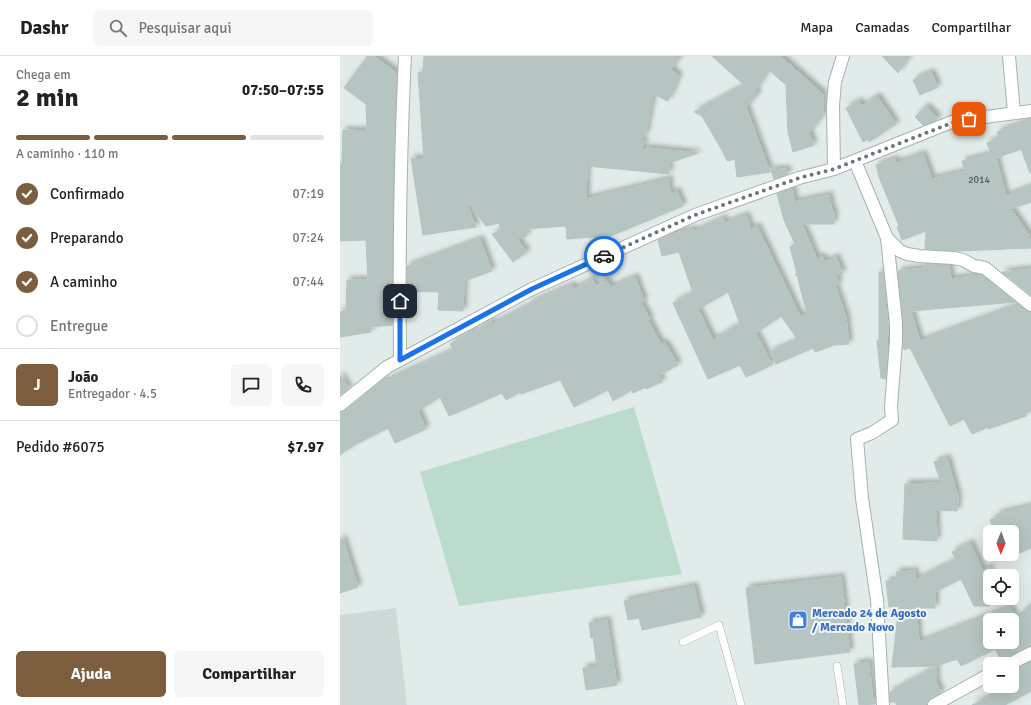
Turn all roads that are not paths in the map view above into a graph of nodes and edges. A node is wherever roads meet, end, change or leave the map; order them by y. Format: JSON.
{"nodes":[{"id":1,"x":406,"y":56,"type":"edge"},
{"id":2,"x":843,"y":56,"type":"edge"},
{"id":3,"x":1009,"y":56,"type":"edge"},
{"id":4,"x":1031,"y":111,"type":"edge"},
{"id":5,"x":1014,"y":113,"type":"junction"},
{"id":6,"x":855,"y":161,"type":"junction"},
{"id":7,"x":834,"y":169,"type":"junction"},
{"id":8,"x":887,"y":238,"type":"junction"},
{"id":9,"x":1031,"y":305,"type":"edge"},
{"id":10,"x":400,"y":360,"type":"junction"},
{"id":11,"x":340,"y":405,"type":"edge"},
{"id":12,"x":683,"y":642,"type":"dead end"},
{"id":13,"x":1031,"y":653,"type":"edge"},
{"id":14,"x":1019,"y":659,"type":"edge"},
{"id":15,"x":837,"y":666,"type":"dead end"},
{"id":16,"x":983,"y":678,"type":"edge"},
{"id":17,"x":741,"y":705,"type":"edge"},
{"id":18,"x":843,"y":705,"type":"edge"},
{"id":19,"x":883,"y":705,"type":"edge"},
{"id":20,"x":934,"y":705,"type":"edge"}],
"edges":[{"from":1,"to":10,"type":"street"},
{"from":2,"to":7,"type":"street"},
{"from":3,"to":5,"type":"street"},
{"from":4,"to":5,"type":"street"},
{"from":5,"to":6,"type":"street"},
{"from":6,"to":7,"type":"street"},
{"from":6,"to":8,"type":"street"},
{"from":7,"to":10,"type":"street"},
{"from":8,"to":9,"type":"street"},
{"from":8,"to":19,"type":"street"},
{"from":10,"to":11,"type":"street"},
{"from":12,"to":17,"type":"lane"},
{"from":13,"to":14,"type":"street"},
{"from":15,"to":18,"type":"lane"},
{"from":16,"to":20,"type":"street"}]}
